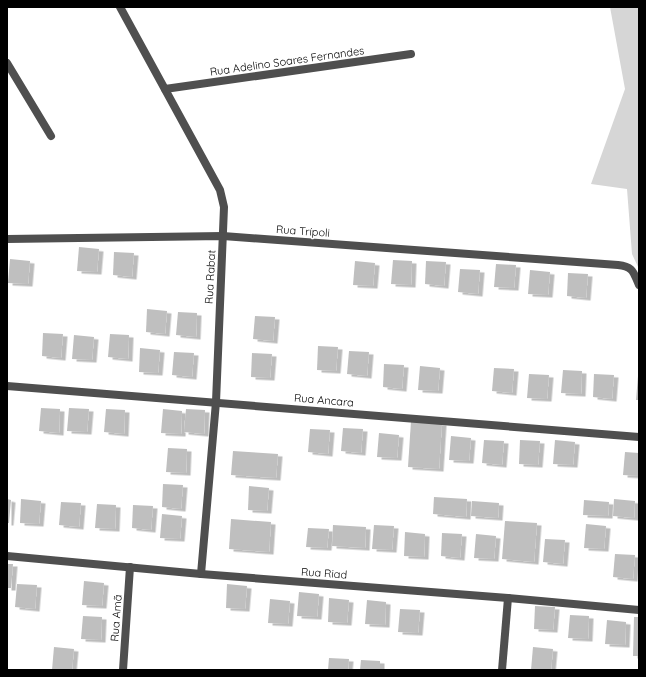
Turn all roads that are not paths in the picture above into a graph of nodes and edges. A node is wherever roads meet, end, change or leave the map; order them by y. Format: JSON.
{"nodes":[{"id":1,"x":120,"y":7,"type":"edge"},
{"id":2,"x":411,"y":54,"type":"dead end"},
{"id":3,"x":7,"y":63,"type":"edge"},
{"id":4,"x":165,"y":89,"type":"junction"},
{"id":5,"x":50,"y":136,"type":"dead end"},
{"id":6,"x":223,"y":236,"type":"junction"},
{"id":7,"x":7,"y":239,"type":"edge"},
{"id":8,"x":639,"y":285,"type":"edge"},
{"id":9,"x":7,"y":386,"type":"edge"},
{"id":10,"x":216,"y":402,"type":"junction"},
{"id":11,"x":639,"y":438,"type":"edge"},
{"id":12,"x":7,"y":556,"type":"edge"},
{"id":13,"x":130,"y":566,"type":"junction"},
{"id":14,"x":201,"y":574,"type":"junction"},
{"id":15,"x":508,"y":598,"type":"junction"},
{"id":16,"x":639,"y":610,"type":"edge"},
{"id":17,"x":123,"y":670,"type":"edge"},
{"id":18,"x":502,"y":670,"type":"edge"}],
"edges":[{"from":1,"to":4,"type":"street","name":"Rua Rabat"},
{"from":2,"to":4,"type":"street","name":"Rua Adelino Soares Fernandes"},
{"from":3,"to":5,"type":"street"},
{"from":4,"to":6,"type":"street","name":"Rua Rabat"},
{"from":6,"to":7,"type":"street","name":"Rua Trípoli"},
{"from":6,"to":8,"type":"street","name":"Rua Trípoli"},
{"from":6,"to":10,"type":"street","name":"Rua Rabat"},
{"from":9,"to":10,"type":"street","name":"Rua Ancara"},
{"from":10,"to":11,"type":"street","name":"Rua Ancara"},
{"from":10,"to":14,"type":"street","name":"Rua Rabat"},
{"from":12,"to":13,"type":"street","name":"Rua Riad"},
{"from":13,"to":14,"type":"street","name":"Rua Riad"},
{"from":13,"to":17,"type":"street","name":"Rua Amã"},
{"from":14,"to":15,"type":"street","name":"Rua Riad"},
{"from":15,"to":16,"type":"street","name":"Rua Riad"},
{"from":15,"to":18,"type":"street"}]}
